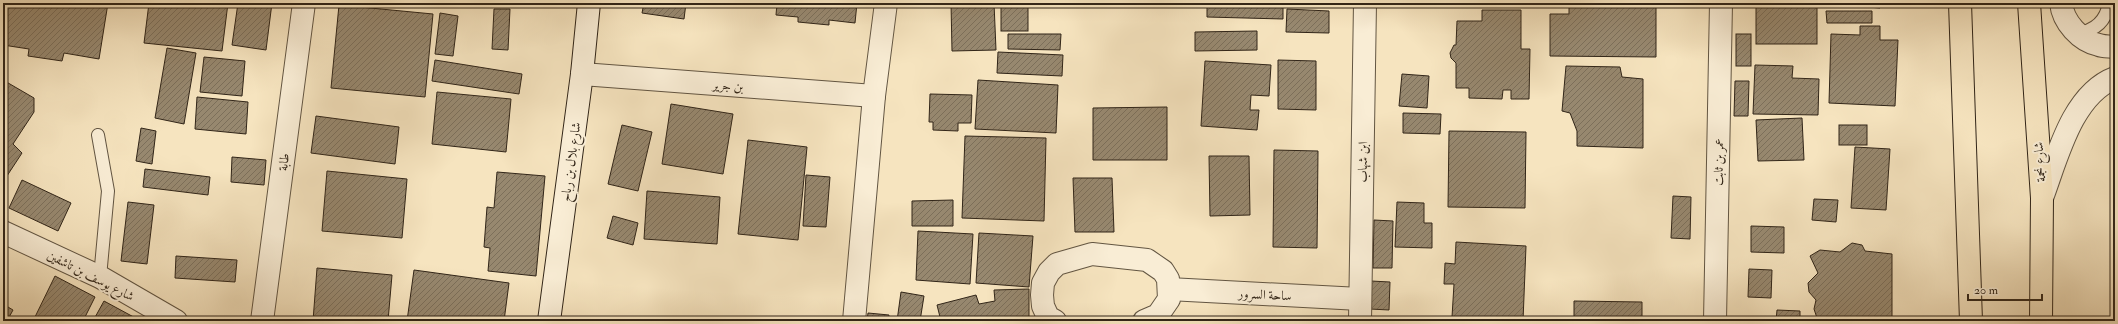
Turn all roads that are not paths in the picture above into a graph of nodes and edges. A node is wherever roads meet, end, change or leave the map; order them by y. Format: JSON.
{"nodes":[{"id":1,"x":304,"y":3,"type":"edge"},
{"id":2,"x":588,"y":3,"type":"edge"},
{"id":3,"x":886,"y":3,"type":"edge"},
{"id":4,"x":1365,"y":3,"type":"edge"},
{"id":5,"x":1721,"y":3,"type":"edge"},
{"id":6,"x":1960,"y":3,"type":"edge"},
{"id":7,"x":2029,"y":3,"type":"edge"},
{"id":8,"x":2061,"y":3,"type":"edge"},
{"id":9,"x":2109,"y":3,"type":"edge"},
{"id":10,"x":2077,"y":33,"type":"junction"},
{"id":11,"x":2115,"y":46,"type":"edge"},
{"id":12,"x":582,"y":74,"type":"junction"},
{"id":13,"x":2115,"y":78,"type":"edge"},
{"id":14,"x":874,"y":96,"type":"junction"},
{"id":15,"x":98,"y":135,"type":"dead end"},
{"id":16,"x":2042,"y":198,"type":"junction"},
{"id":17,"x":3,"y":232,"type":"edge"},
{"id":18,"x":100,"y":277,"type":"junction"},
{"id":19,"x":1170,"y":289,"type":"junction"},
{"id":20,"x":1360,"y":299,"type":"junction"},
{"id":21,"x":176,"y":321,"type":"edge"},
{"id":22,"x":262,"y":321,"type":"edge"},
{"id":23,"x":549,"y":321,"type":"edge"},
{"id":24,"x":854,"y":321,"type":"edge"},
{"id":25,"x":1055,"y":321,"type":"edge"},
{"id":26,"x":1144,"y":321,"type":"edge"},
{"id":27,"x":1360,"y":321,"type":"edge"},
{"id":28,"x":1715,"y":321,"type":"edge"},
{"id":29,"x":1971,"y":321,"type":"edge"},
{"id":30,"x":2041,"y":321,"type":"edge"}],
"edges":[{"from":1,"to":22,"type":"street","name":"طابة"},
{"from":2,"to":12,"type":"street","name":"شارع بلال بن رباح"},
{"from":3,"to":14,"type":"street"},
{"from":4,"to":20,"type":"street","name":"ابن شهاب"},
{"from":5,"to":28,"type":"street","name":"عمر بن ثابت"},
{"from":6,"to":29,"type":"main road"},
{"from":7,"to":16,"type":"main road","name":"شارع نجمة"},
{"from":8,"to":10,"type":"street"},
{"from":9,"to":10,"type":"lane"},
{"from":10,"to":11,"type":"street"},
{"from":12,"to":14,"type":"street","name":"بن جرير"},
{"from":12,"to":23,"type":"street","name":"شارع بلال بن رباح"},
{"from":13,"to":16,"type":"street"},
{"from":14,"to":24,"type":"street"},
{"from":15,"to":18,"type":"lane"},
{"from":16,"to":30,"type":"main road","name":"شارع نجمة"},
{"from":17,"to":18,"type":"street","name":"شارع يوسف بن تاشفين"},
{"from":18,"to":21,"type":"street","name":"شارع يوسف بن تاشفين"},
{"from":19,"to":20,"type":"street","name":"ساحة السرور"},
{"from":19,"to":25,"type":"street"},
{"from":19,"to":26,"type":"street"},
{"from":20,"to":27,"type":"street","name":"ابن شهاب"}]}
